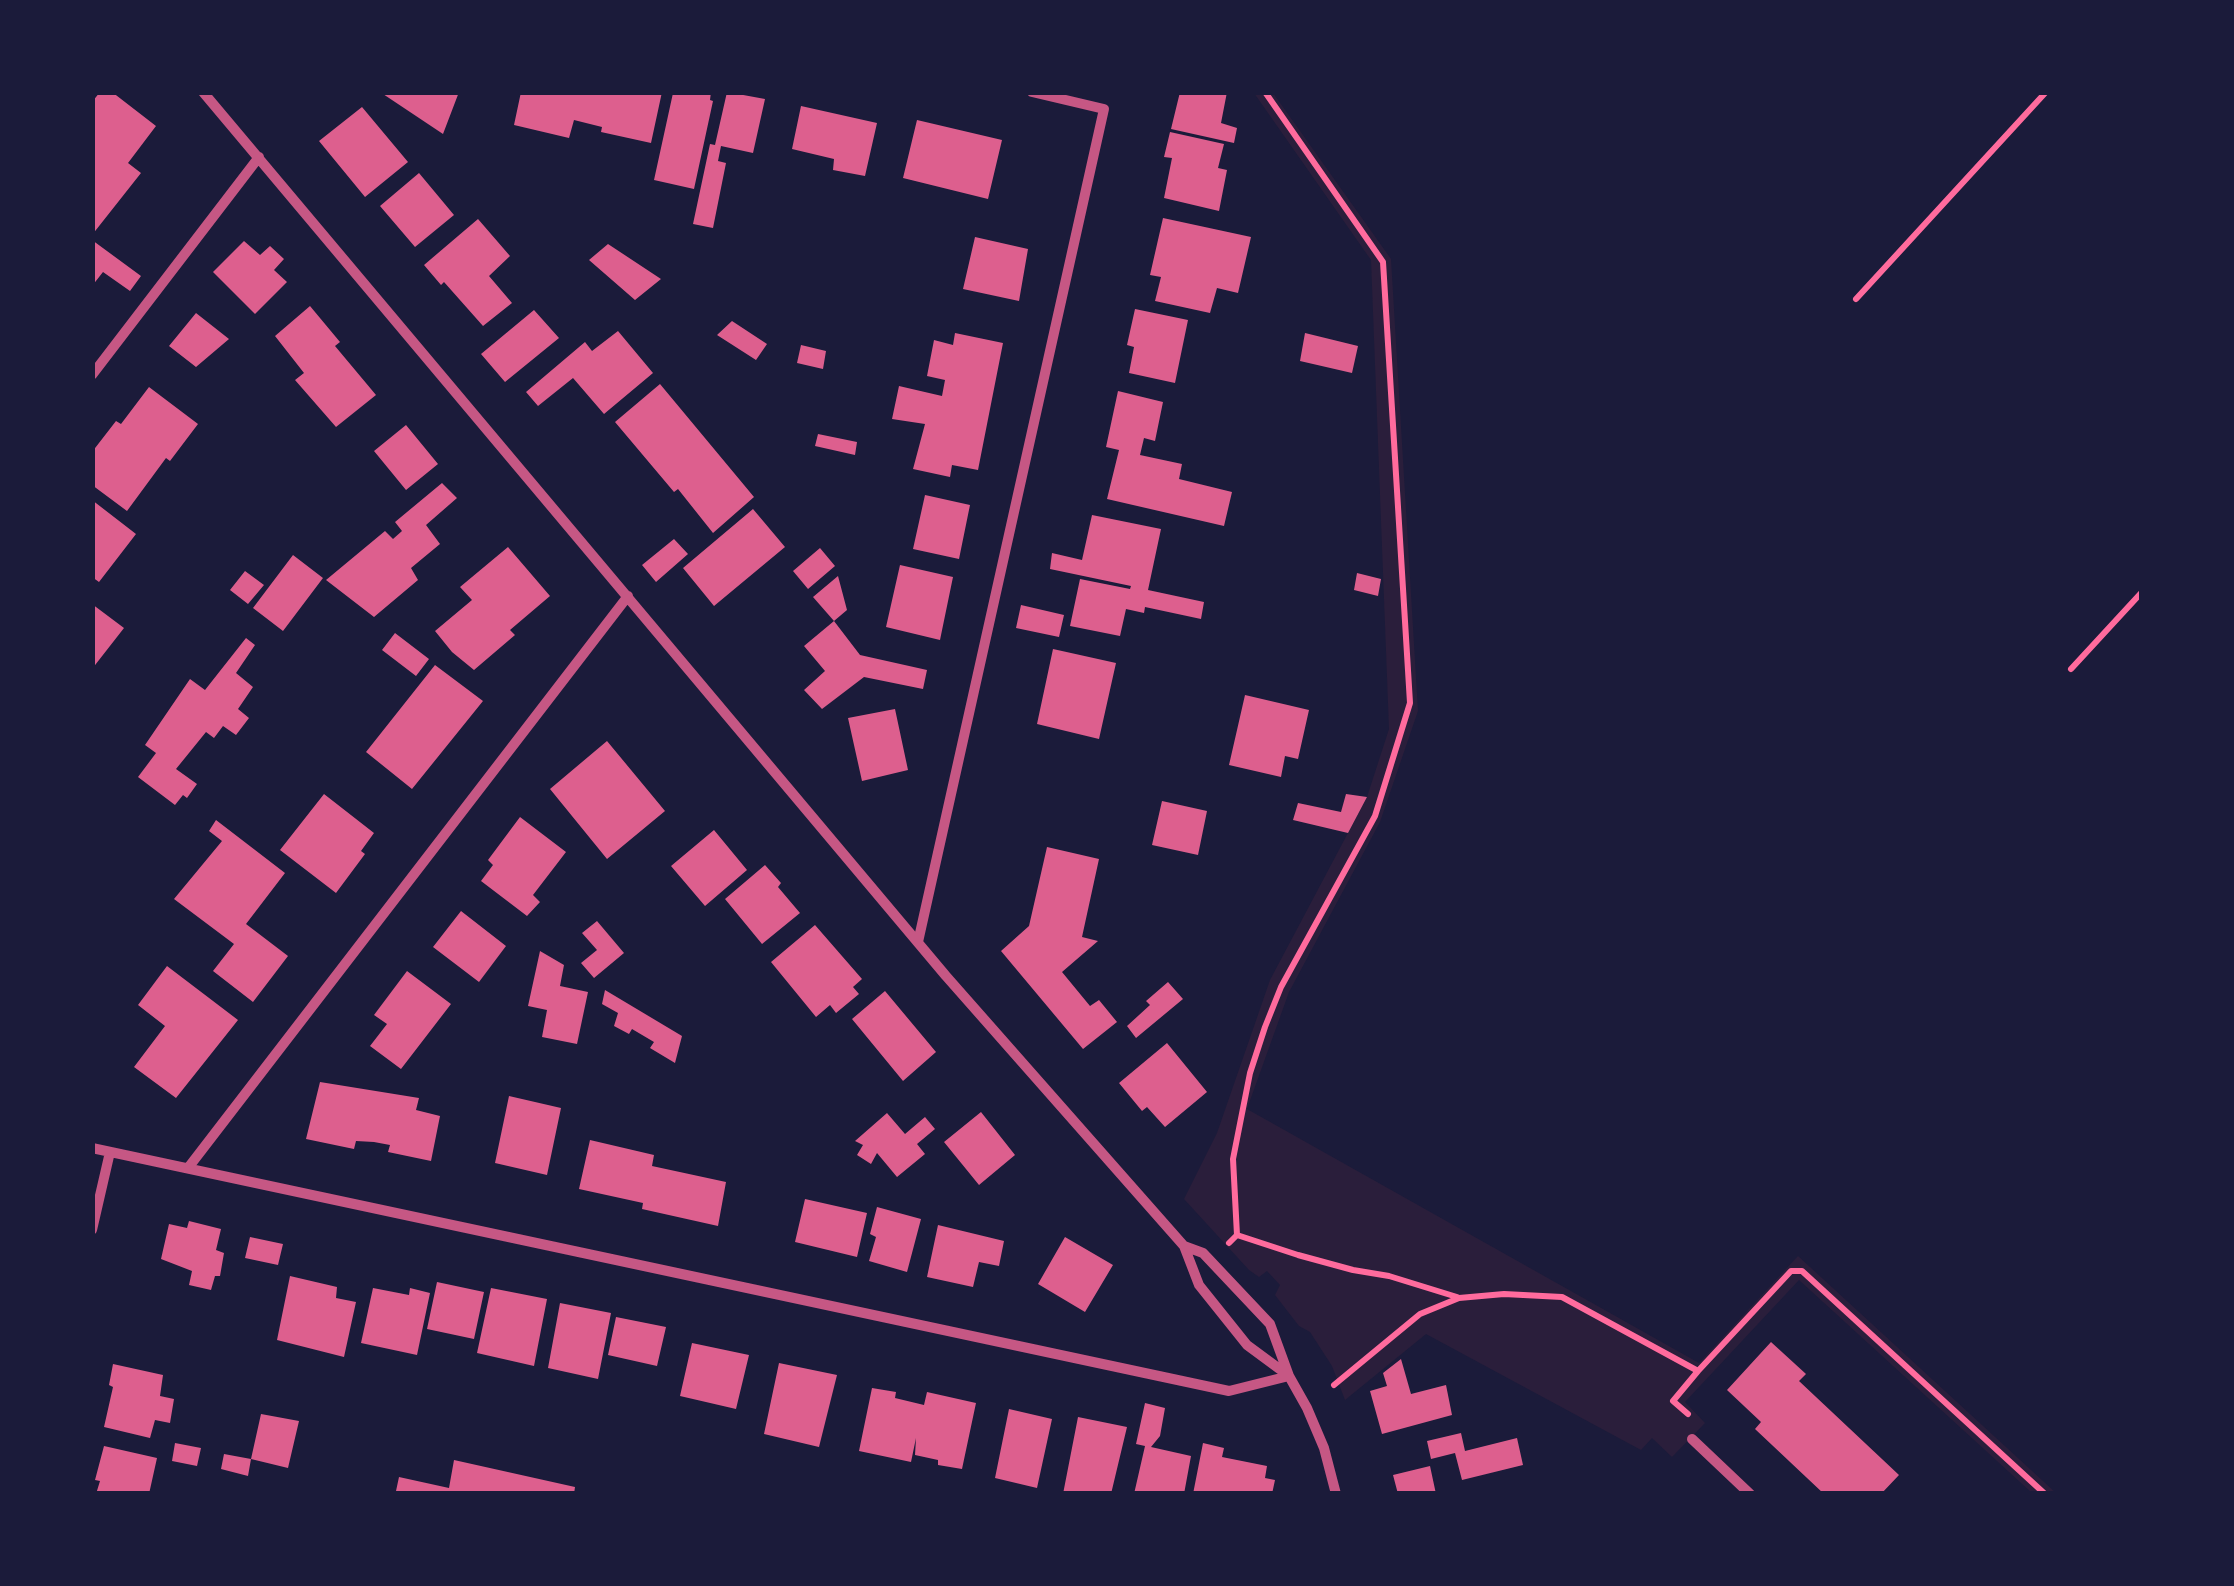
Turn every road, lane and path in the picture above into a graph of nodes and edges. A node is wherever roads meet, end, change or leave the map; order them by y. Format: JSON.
{"nodes":[{"id":1,"x":203,"y":92,"type":"edge"},
{"id":2,"x":1032,"y":92,"type":"edge"},
{"id":3,"x":1265,"y":92,"type":"edge"},
{"id":4,"x":2046,"y":92,"type":"edge"},
{"id":5,"x":259,"y":157,"type":"junction"},
{"id":6,"x":1856,"y":299,"type":"dead end"},
{"id":7,"x":92,"y":375,"type":"edge"},
{"id":8,"x":2142,"y":592,"type":"edge"},
{"id":9,"x":628,"y":596,"type":"junction"},
{"id":10,"x":2071,"y":669,"type":"dead end"},
{"id":11,"x":918,"y":942,"type":"junction"},
{"id":12,"x":92,"y":1148,"type":"edge"},
{"id":13,"x":110,"y":1152,"type":"junction"},
{"id":14,"x":193,"y":1169,"type":"junction"},
{"id":15,"x":92,"y":1230,"type":"edge"},
{"id":16,"x":1184,"y":1246,"type":"junction"},
{"id":17,"x":1459,"y":1298,"type":"junction"},
{"id":18,"x":1288,"y":1376,"type":"junction"},
{"id":19,"x":1334,"y":1385,"type":"dead end"},
{"id":20,"x":1692,"y":1439,"type":"dead end"},
{"id":21,"x":1336,"y":1494,"type":"edge"},
{"id":22,"x":1750,"y":1494,"type":"edge"},
{"id":23,"x":2045,"y":1494,"type":"edge"}],
"edges":[{"from":1,"to":5,"type":"street"},
{"from":2,"to":11,"type":"street"},
{"from":3,"to":17,"type":"path"},
{"from":4,"to":6,"type":"path"},
{"from":5,"to":7,"type":"street"},
{"from":5,"to":9,"type":"street"},
{"from":8,"to":10,"type":"path"},
{"from":9,"to":11,"type":"street"},
{"from":9,"to":14,"type":"street"},
{"from":11,"to":16,"type":"street"},
{"from":12,"to":13,"type":"street"},
{"from":13,"to":14,"type":"street"},
{"from":13,"to":15,"type":"street"},
{"from":14,"to":18,"type":"street"},
{"from":16,"to":18,"type":"street"},
{"from":16,"to":18,"type":"street"},
{"from":17,"to":19,"type":"path"},
{"from":17,"to":23,"type":"path"},
{"from":18,"to":21,"type":"street"},
{"from":20,"to":22,"type":"street"}]}
